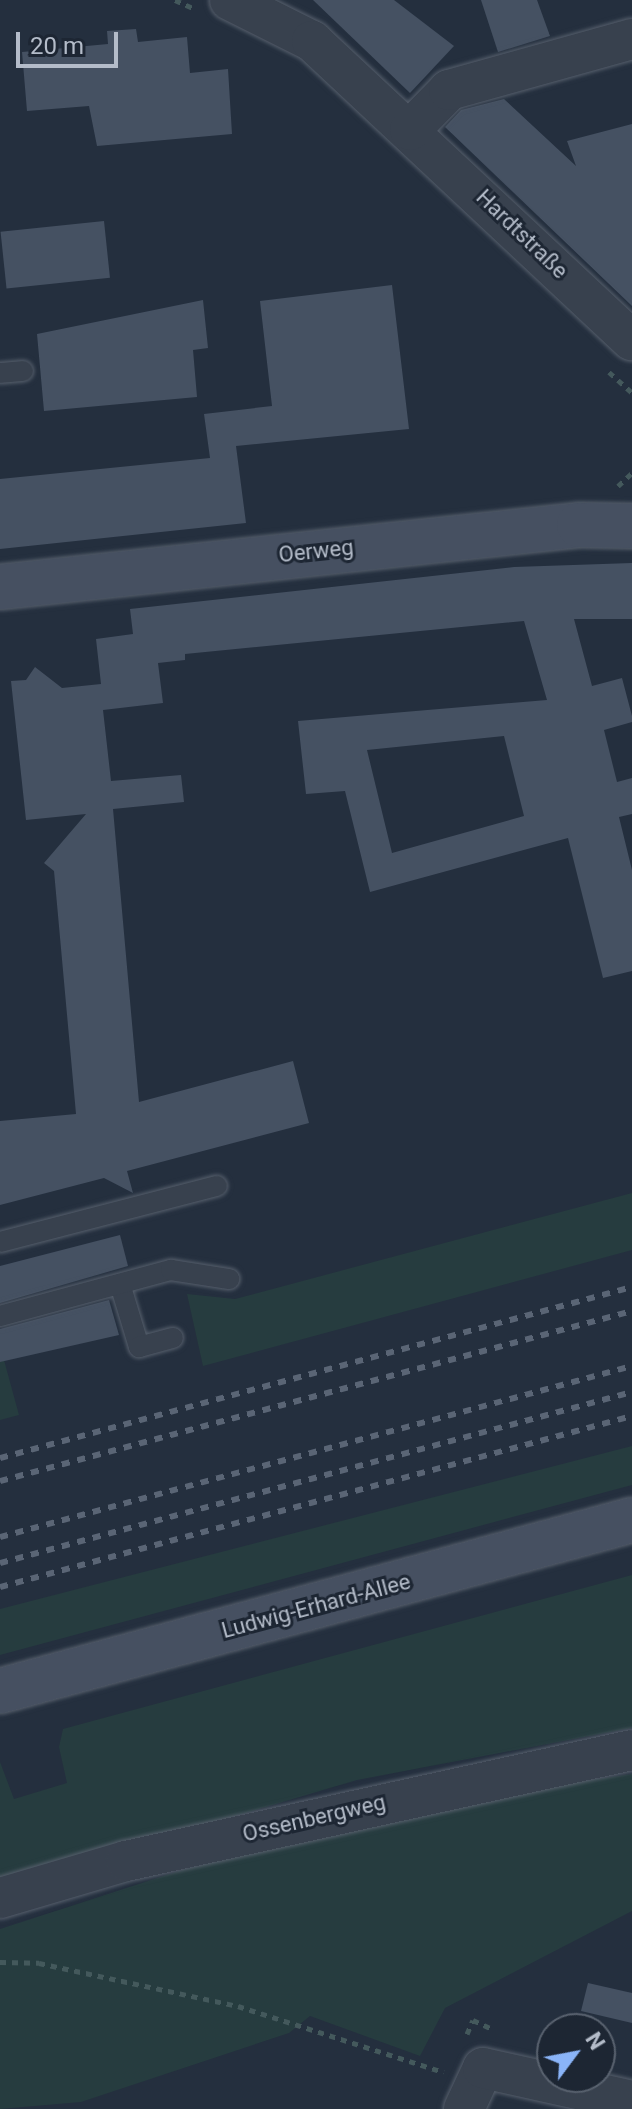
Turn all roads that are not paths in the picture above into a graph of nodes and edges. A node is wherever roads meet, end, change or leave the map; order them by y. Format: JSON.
{"nodes":[{"id":1,"x":230,"y":0,"type":"edge"},
{"id":2,"x":632,"y":39,"type":"edge"},
{"id":3,"x":410,"y":130,"type":"junction"},
{"id":4,"x":632,"y":340,"type":"edge"},
{"id":5,"x":23,"y":371,"type":"dead end"},
{"id":6,"x":0,"y":373,"type":"edge"},
{"id":7,"x":622,"y":509,"type":"edge"},
{"id":8,"x":0,"y":587,"type":"edge"},
{"id":9,"x":217,"y":1186,"type":"dead end"},
{"id":10,"x":0,"y":1242,"type":"edge"},
{"id":11,"x":229,"y":1279,"type":"dead end"},
{"id":12,"x":120,"y":1284,"type":"junction"},
{"id":13,"x":0,"y":1316,"type":"edge"},
{"id":14,"x":173,"y":1338,"type":"dead end"},
{"id":15,"x":632,"y":1520,"type":"edge"},
{"id":16,"x":0,"y":1691,"type":"edge"},
{"id":17,"x":632,"y":1750,"type":"edge"},
{"id":18,"x":0,"y":1898,"type":"edge"},
{"id":19,"x":632,"y":2101,"type":"edge"},
{"id":20,"x":464,"y":2109,"type":"edge"}],
"edges":[{"from":1,"to":3,"type":"street","name":"Hardtstraße"},
{"from":2,"to":3,"type":"street"},
{"from":3,"to":4,"type":"street","name":"Hardtstraße"},
{"from":5,"to":6,"type":"lane"},
{"from":7,"to":8,"type":"main road","name":"Oerweg"},
{"from":9,"to":10,"type":"lane"},
{"from":11,"to":12,"type":"lane"},
{"from":12,"to":13,"type":"lane"},
{"from":12,"to":14,"type":"lane"},
{"from":15,"to":16,"type":"main road","name":"Ludwig-Erhard-Allee"},
{"from":17,"to":18,"type":"street","name":"Ossenbergweg"},
{"from":19,"to":20,"type":"street"}]}
